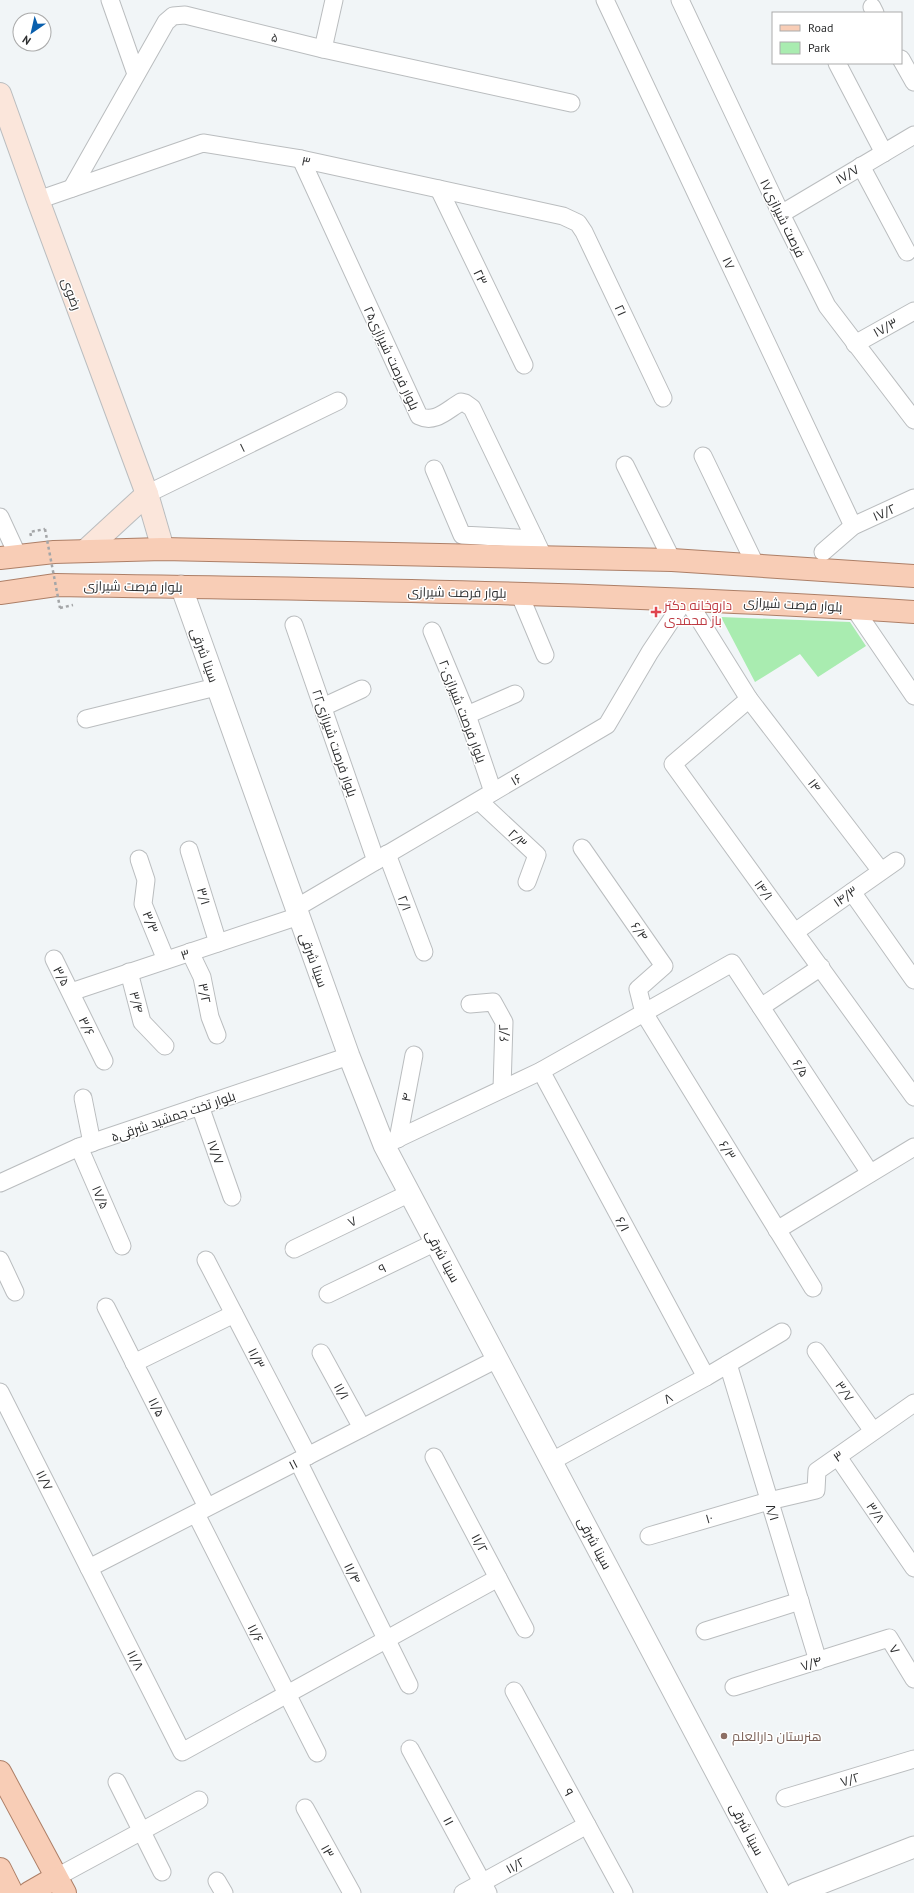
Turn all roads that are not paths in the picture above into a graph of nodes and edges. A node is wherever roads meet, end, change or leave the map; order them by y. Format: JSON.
{"nodes":[{"id":1,"x":110,"y":0,"type":"edge"},
{"id":2,"x":334,"y":0,"type":"edge"},
{"id":3,"x":605,"y":0,"type":"edge"},
{"id":4,"x":680,"y":0,"type":"edge"},
{"id":5,"x":323,"y":49,"type":"junction"},
{"id":6,"x":902,"y":61,"type":"edge"},
{"id":7,"x":838,"y":64,"type":"edge"},
{"id":8,"x":136,"y":74,"type":"junction"},
{"id":9,"x":914,"y":82,"type":"edge"},
{"id":10,"x":0,"y":94,"type":"edge"},
{"id":11,"x":571,"y":103,"type":"dead end"},
{"id":12,"x":914,"y":135,"type":"edge"},
{"id":13,"x":884,"y":153,"type":"junction"},
{"id":14,"x":301,"y":160,"type":"junction"},
{"id":15,"x":861,"y":166,"type":"junction"},
{"id":16,"x":72,"y":188,"type":"junction"},
{"id":17,"x":439,"y":189,"type":"junction"},
{"id":18,"x":38,"y":200,"type":"junction"},
{"id":19,"x":781,"y":214,"type":"junction"},
{"id":20,"x":578,"y":223,"type":"joint"},
{"id":21,"x":907,"y":252,"type":"dead end"},
{"id":22,"x":914,"y":311,"type":"edge"},
{"id":23,"x":856,"y":344,"type":"junction"},
{"id":24,"x":524,"y":365,"type":"dead end"},
{"id":25,"x":662,"y":398,"type":"dead end"},
{"id":26,"x":338,"y":401,"type":"dead end"},
{"id":27,"x":914,"y":420,"type":"edge"},
{"id":28,"x":703,"y":456,"type":"dead end"},
{"id":29,"x":625,"y":466,"type":"dead end"},
{"id":30,"x":434,"y":470,"type":"dead end"},
{"id":31,"x":147,"y":494,"type":"junction"},
{"id":32,"x":914,"y":498,"type":"edge"},
{"id":33,"x":0,"y":517,"type":"edge"},
{"id":34,"x":853,"y":526,"type":"junction"},
{"id":35,"x":462,"y":535,"type":"junction"},
{"id":36,"x":539,"y":548,"type":"junction"},
{"id":37,"x":163,"y":549,"type":"junction"},
{"id":38,"x":85,"y":551,"type":"junction"},
{"id":39,"x":823,"y":552,"type":"dead end"},
{"id":40,"x":476,"y":556,"type":"junction"},
{"id":41,"x":9,"y":557,"type":"edge"},
{"id":42,"x":672,"y":560,"type":"junction"},
{"id":43,"x":756,"y":566,"type":"junction"},
{"id":44,"x":914,"y":576,"type":"edge"},
{"id":45,"x":181,"y":586,"type":"junction"},
{"id":46,"x":0,"y":593,"type":"edge"},
{"id":47,"x":519,"y":593,"type":"junction"},
{"id":48,"x":686,"y":598,"type":"junction"},
{"id":49,"x":854,"y":608,"type":"junction"},
{"id":50,"x":914,"y":612,"type":"edge"},
{"id":51,"x":294,"y":625,"type":"dead end"},
{"id":52,"x":432,"y":631,"type":"dead end"},
{"id":53,"x":545,"y":655,"type":"dead end"},
{"id":54,"x":216,"y":687,"type":"junction"},
{"id":55,"x":362,"y":689,"type":"dead end"},
{"id":56,"x":515,"y":694,"type":"dead end"},
{"id":57,"x":914,"y":696,"type":"edge"},
{"id":58,"x":749,"y":698,"type":"junction"},
{"id":59,"x":323,"y":707,"type":"junction"},
{"id":60,"x":467,"y":715,"type":"junction"},
{"id":61,"x":86,"y":719,"type":"dead end"},
{"id":62,"x":494,"y":792,"type":"junction"},
{"id":63,"x":479,"y":801,"type":"junction"},
{"id":64,"x":582,"y":848,"type":"dead end"},
{"id":65,"x":189,"y":850,"type":"dead end"},
{"id":66,"x":382,"y":858,"type":"junction"},
{"id":67,"x":139,"y":859,"type":"dead end"},
{"id":68,"x":896,"y":861,"type":"dead end"},
{"id":69,"x":881,"y":871,"type":"junction"},
{"id":70,"x":527,"y":882,"type":"dead end"},
{"id":71,"x":852,"y":892,"type":"junction"},
{"id":72,"x":297,"y":912,"type":"junction"},
{"id":73,"x":795,"y":932,"type":"junction"},
{"id":74,"x":218,"y":943,"type":"junction"},
{"id":75,"x":190,"y":952,"type":"junction"},
{"id":76,"x":424,"y":952,"type":"dead end"},
{"id":77,"x":54,"y":960,"type":"dead end"},
{"id":78,"x":166,"y":960,"type":"junction"},
{"id":79,"x":820,"y":968,"type":"junction"},
{"id":80,"x":129,"y":972,"type":"junction"},
{"id":81,"x":914,"y":980,"type":"edge"},
{"id":82,"x":71,"y":992,"type":"junction"},
{"id":83,"x":470,"y":1004,"type":"dead end"},
{"id":84,"x":761,"y":1007,"type":"junction"},
{"id":85,"x":644,"y":1013,"type":"junction"},
{"id":86,"x":217,"y":1035,"type":"dead end"},
{"id":87,"x":166,"y":1046,"type":"dead end"},
{"id":88,"x":414,"y":1055,"type":"dead end"},
{"id":89,"x":349,"y":1056,"type":"junction"},
{"id":90,"x":104,"y":1061,"type":"dead end"},
{"id":91,"x":541,"y":1071,"type":"junction"},
{"id":92,"x":502,"y":1089,"type":"junction"},
{"id":93,"x":914,"y":1097,"type":"edge"},
{"id":94,"x":83,"y":1098,"type":"dead end"},
{"id":95,"x":200,"y":1106,"type":"junction"},
{"id":96,"x":391,"y":1142,"type":"junction"},
{"id":97,"x":86,"y":1145,"type":"junction"},
{"id":98,"x":914,"y":1147,"type":"edge"},
{"id":99,"x":870,"y":1173,"type":"junction"},
{"id":100,"x":0,"y":1183,"type":"edge"},
{"id":101,"x":410,"y":1193,"type":"junction"},
{"id":102,"x":232,"y":1197,"type":"dead end"},
{"id":103,"x":777,"y":1230,"type":"junction"},
{"id":104,"x":436,"y":1242,"type":"junction"},
{"id":105,"x":122,"y":1246,"type":"dead end"},
{"id":106,"x":294,"y":1249,"type":"dead end"},
{"id":107,"x":0,"y":1260,"type":"edge"},
{"id":108,"x":206,"y":1260,"type":"dead end"},
{"id":109,"x":813,"y":1288,"type":"dead end"},
{"id":110,"x":15,"y":1292,"type":"dead end"},
{"id":111,"x":328,"y":1294,"type":"dead end"},
{"id":112,"x":106,"y":1307,"type":"dead end"},
{"id":113,"x":234,"y":1314,"type":"junction"},
{"id":114,"x":782,"y":1332,"type":"dead end"},
{"id":115,"x":816,"y":1351,"type":"dead end"},
{"id":116,"x":321,"y":1353,"type":"dead end"},
{"id":117,"x":498,"y":1359,"type":"junction"},
{"id":118,"x":134,"y":1363,"type":"junction"},
{"id":119,"x":728,"y":1364,"type":"junction"},
{"id":120,"x":706,"y":1377,"type":"junction"},
{"id":121,"x":0,"y":1392,"type":"edge"},
{"id":122,"x":914,"y":1403,"type":"edge"},
{"id":123,"x":362,"y":1428,"type":"junction"},
{"id":124,"x":873,"y":1431,"type":"junction"},
{"id":125,"x":838,"y":1456,"type":"junction"},
{"id":126,"x":434,"y":1457,"type":"dead end"},
{"id":127,"x":303,"y":1459,"type":"junction"},
{"id":128,"x":552,"y":1461,"type":"junction"},
{"id":129,"x":769,"y":1501,"type":"junction"},
{"id":130,"x":202,"y":1510,"type":"junction"},
{"id":131,"x":649,"y":1536,"type":"dead end"},
{"id":132,"x":89,"y":1568,"type":"junction"},
{"id":133,"x":914,"y":1568,"type":"edge"},
{"id":134,"x":498,"y":1578,"type":"junction"},
{"id":135,"x":800,"y":1601,"type":"junction"},
{"id":136,"x":525,"y":1629,"type":"dead end"},
{"id":137,"x":705,"y":1631,"type":"dead end"},
{"id":138,"x":889,"y":1638,"type":"joint"},
{"id":139,"x":386,"y":1640,"type":"junction"},
{"id":140,"x":818,"y":1661,"type":"junction"},
{"id":141,"x":914,"y":1680,"type":"edge"},
{"id":142,"x":409,"y":1685,"type":"dead end"},
{"id":143,"x":734,"y":1688,"type":"dead end"},
{"id":144,"x":514,"y":1691,"type":"dead end"},
{"id":145,"x":287,"y":1694,"type":"junction"},
{"id":146,"x":410,"y":1749,"type":"dead end"},
{"id":147,"x":317,"y":1753,"type":"dead end"},
{"id":148,"x":914,"y":1759,"type":"edge"},
{"id":149,"x":0,"y":1772,"type":"edge"},
{"id":150,"x":117,"y":1782,"type":"dead end"},
{"id":151,"x":785,"y":1798,"type":"dead end"},
{"id":152,"x":199,"y":1800,"type":"dead end"},
{"id":153,"x":305,"y":1808,"type":"dead end"},
{"id":154,"x":587,"y":1825,"type":"junction"},
{"id":155,"x":142,"y":1831,"type":"junction"},
{"id":156,"x":914,"y":1847,"type":"edge"},
{"id":157,"x":0,"y":1869,"type":"edge"},
{"id":158,"x":162,"y":1872,"type":"dead end"},
{"id":159,"x":60,"y":1885,"type":"edge"},
{"id":160,"x":485,"y":1888,"type":"edge"},
{"id":161,"x":12,"y":1893,"type":"edge"},
{"id":162,"x":29,"y":1893,"type":"edge"},
{"id":163,"x":352,"y":1893,"type":"edge"},
{"id":164,"x":463,"y":1893,"type":"edge"},
{"id":165,"x":624,"y":1893,"type":"edge"},
{"id":166,"x":780,"y":1893,"type":"edge"},
{"id":167,"x":796,"y":1893,"type":"edge"}],
"edges":[{"from":1,"to":8,"type":"street"},
{"from":2,"to":5,"type":"street"},
{"from":3,"to":34,"type":"street","name":"۱۷"},
{"from":4,"to":19,"type":"street","name":"۱۷فرصت شیرازی"},
{"from":5,"to":8,"type":"street","name":"۵"},
{"from":5,"to":11,"type":"street","name":"۵"},
{"from":6,"to":9,"type":"street"},
{"from":7,"to":13,"type":"street"},
{"from":8,"to":16,"type":"street","name":"۵"},
{"from":10,"to":18,"type":"main road","name":"رضوی"},
{"from":12,"to":13,"type":"street","name":"۱۷/۷"},
{"from":13,"to":15,"type":"street","name":"۱۷/۷"},
{"from":14,"to":16,"type":"street","name":"۳"},
{"from":14,"to":17,"type":"street","name":"۳"},
{"from":14,"to":36,"type":"street","name":"بلوار فرصت شیرازی۲۵"},
{"from":15,"to":19,"type":"street","name":"۱۷/۷"},
{"from":15,"to":21,"type":"street"},
{"from":16,"to":18,"type":"street","name":"۳"},
{"from":17,"to":20,"type":"street","name":"۳"},
{"from":17,"to":24,"type":"street","name":"۲۳"},
{"from":18,"to":31,"type":"main road","name":"رضوی"},
{"from":19,"to":23,"type":"street","name":"۱۷فرصت شیرازی"},
{"from":20,"to":25,"type":"street","name":"۲۱"},
{"from":22,"to":23,"type":"street","name":"۱۷/۳"},
{"from":23,"to":27,"type":"street","name":"۱۷فرصت شیرازی"},
{"from":26,"to":31,"type":"street","name":"۱"},
{"from":28,"to":43,"type":"street"},
{"from":29,"to":42,"type":"street"},
{"from":30,"to":35,"type":"street"},
{"from":31,"to":37,"type":"main road","name":"رضوی"},
{"from":31,"to":38,"type":"main road"},
{"from":32,"to":34,"type":"street","name":"۱۷/۲"},
{"from":33,"to":41,"type":"street"},
{"from":34,"to":39,"type":"street","name":"۱۷/۲"},
{"from":35,"to":36,"type":"street"},
{"from":35,"to":40,"type":"street"},
{"from":36,"to":40,"type":"main road"},
{"from":36,"to":42,"type":"main road"},
{"from":37,"to":38,"type":"main road"},
{"from":37,"to":40,"type":"main road"},
{"from":38,"to":41,"type":"main road"},
{"from":42,"to":43,"type":"main road"},
{"from":43,"to":44,"type":"main road"},
{"from":45,"to":46,"type":"main road","name":"بلوار فرصت شیرازی"},
{"from":45,"to":47,"type":"main road","name":"بلوار فرصت شیرازی"},
{"from":45,"to":54,"type":"street","name":"سینا شرقی"},
{"from":47,"to":48,"type":"main road","name":"بلوار فرصت شیرازی"},
{"from":47,"to":53,"type":"street"},
{"from":48,"to":49,"type":"main road","name":"بلوار فرصت شیرازی"},
{"from":48,"to":58,"type":"street","name":"۱۴"},
{"from":48,"to":62,"type":"street","name":"۱۶"},
{"from":49,"to":50,"type":"main road","name":"بلوار فرصت شیرازی"},
{"from":49,"to":57,"type":"street"},
{"from":51,"to":59,"type":"street","name":"بلوار فرصت شیرازی۲۲"},
{"from":52,"to":60,"type":"street","name":"بلوار فرصت شیرازی۲۰"},
{"from":54,"to":61,"type":"street"},
{"from":54,"to":72,"type":"street","name":"سینا شرقی"},
{"from":55,"to":59,"type":"street"},
{"from":56,"to":60,"type":"street"},
{"from":58,"to":69,"type":"street","name":"۱۴"},
{"from":58,"to":73,"type":"street","name":"۱۴/۱"},
{"from":59,"to":66,"type":"street","name":"بلوار فرصت شیرازی۲۲"},
{"from":60,"to":62,"type":"street","name":"بلوار فرصت شیرازی۲۰"},
{"from":62,"to":63,"type":"street","name":"۱۶"},
{"from":63,"to":66,"type":"street","name":"۱۶"},
{"from":63,"to":70,"type":"street","name":"۲/۳"},
{"from":64,"to":85,"type":"street","name":"۶/۴"},
{"from":65,"to":74,"type":"street","name":"۳/۱"},
{"from":66,"to":72,"type":"street","name":"۱۶"},
{"from":66,"to":76,"type":"street","name":"۲/۱"},
{"from":67,"to":78,"type":"street","name":"۳/۳"},
{"from":68,"to":69,"type":"street","name":"۱۴/۳"},
{"from":69,"to":71,"type":"street","name":"۱۴/۳"},
{"from":71,"to":73,"type":"street","name":"۱۴/۳"},
{"from":71,"to":81,"type":"street"},
{"from":72,"to":74,"type":"street","name":"۳"},
{"from":72,"to":89,"type":"street","name":"سینا شرقی"},
{"from":73,"to":79,"type":"street","name":"۱۴/۱"},
{"from":74,"to":75,"type":"street","name":"۳"},
{"from":75,"to":78,"type":"street","name":"۳"},
{"from":75,"to":86,"type":"street","name":"۳/۲"},
{"from":77,"to":82,"type":"street","name":"۳/۵"},
{"from":78,"to":80,"type":"street","name":"۳"},
{"from":79,"to":84,"type":"street"},
{"from":79,"to":93,"type":"street","name":"۱۴/۱"},
{"from":80,"to":82,"type":"street","name":"۳"},
{"from":80,"to":87,"type":"street","name":"۳/۴"},
{"from":82,"to":90,"type":"street","name":"۳/۶"},
{"from":83,"to":92,"type":"street","name":"۶/۲"},
{"from":84,"to":85,"type":"street","name":"۶/۵"},
{"from":84,"to":99,"type":"street","name":"۶/۵"},
{"from":85,"to":91,"type":"street"},
{"from":85,"to":103,"type":"street","name":"۶/۳"},
{"from":88,"to":96,"type":"street","name":"۴"},
{"from":89,"to":95,"type":"street","name":"بلوار تخت جمشید شرقی۵"},
{"from":89,"to":96,"type":"street","name":"سینا شرقی"},
{"from":91,"to":92,"type":"street"},
{"from":91,"to":120,"type":"street","name":"۶/۱"},
{"from":92,"to":96,"type":"street"},
{"from":94,"to":97,"type":"street","name":"۱۷/۵"},
{"from":95,"to":97,"type":"street","name":"بلوار تخت جمشید شرقی۵"},
{"from":95,"to":102,"type":"street","name":"۱۷/۷"},
{"from":96,"to":101,"type":"street","name":"سینا شرقی"},
{"from":97,"to":100,"type":"street","name":"بلوار تخت جمشید شرقی۵"},
{"from":97,"to":105,"type":"street","name":"۱۷/۵"},
{"from":98,"to":99,"type":"street"},
{"from":99,"to":103,"type":"street"},
{"from":101,"to":104,"type":"street","name":"سینا شرقی"},
{"from":101,"to":106,"type":"street","name":"۷"},
{"from":103,"to":109,"type":"street","name":"۶/۳"},
{"from":104,"to":111,"type":"street","name":"۹"},
{"from":104,"to":117,"type":"street","name":"سینا شرقی"},
{"from":107,"to":110,"type":"street"},
{"from":108,"to":113,"type":"street","name":"۱۱/۳"},
{"from":112,"to":118,"type":"street","name":"۱۱/۵"},
{"from":113,"to":118,"type":"street"},
{"from":113,"to":127,"type":"street","name":"۱۱/۳"},
{"from":114,"to":119,"type":"street","name":"۸"},
{"from":115,"to":124,"type":"street","name":"۳/۷"},
{"from":116,"to":123,"type":"street","name":"۱۱/۱"},
{"from":117,"to":123,"type":"street","name":"۱۱"},
{"from":117,"to":128,"type":"street","name":"سینا شرقی"},
{"from":118,"to":130,"type":"street","name":"۱۱/۵"},
{"from":119,"to":120,"type":"street","name":"۸"},
{"from":119,"to":129,"type":"street","name":"۸/۱"},
{"from":120,"to":128,"type":"street","name":"۸"},
{"from":121,"to":132,"type":"street","name":"۱۱/۷"},
{"from":122,"to":124,"type":"street","name":"۳"},
{"from":123,"to":127,"type":"street","name":"۱۱"},
{"from":124,"to":125,"type":"street","name":"۳"},
{"from":125,"to":129,"type":"street","name":"۳"},
{"from":125,"to":133,"type":"street","name":"۳/۸"},
{"from":126,"to":134,"type":"street","name":"۱۱/۲"},
{"from":127,"to":130,"type":"street","name":"۱۱"},
{"from":127,"to":139,"type":"street","name":"۱۱/۴"},
{"from":128,"to":166,"type":"street","name":"سینا شرقی"},
{"from":129,"to":131,"type":"street","name":"۱۰"},
{"from":129,"to":135,"type":"street","name":"۸/۱"},
{"from":130,"to":132,"type":"street","name":"۱۱"},
{"from":130,"to":145,"type":"street","name":"۱۱/۶"},
{"from":132,"to":145,"type":"street","name":"۱۱/۸"},
{"from":134,"to":136,"type":"street","name":"۱۱/۲"},
{"from":134,"to":139,"type":"street"},
{"from":135,"to":137,"type":"street"},
{"from":135,"to":140,"type":"street","name":"۸/۱"},
{"from":138,"to":140,"type":"street","name":"۷/۴"},
{"from":138,"to":141,"type":"street","name":"۷"},
{"from":139,"to":142,"type":"street","name":"۱۱/۴"},
{"from":139,"to":145,"type":"street"},
{"from":140,"to":143,"type":"street","name":"۷/۴"},
{"from":144,"to":154,"type":"street","name":"۹"},
{"from":145,"to":147,"type":"street","name":"۱۱/۶"},
{"from":146,"to":160,"type":"street","name":"۱۱"},
{"from":148,"to":151,"type":"street","name":"۷/۲"},
{"from":149,"to":159,"type":"main road"},
{"from":150,"to":155,"type":"street"},
{"from":152,"to":155,"type":"street"},
{"from":153,"to":163,"type":"street","name":"۱۳"},
{"from":154,"to":160,"type":"street","name":"۱۱/۲"},
{"from":154,"to":165,"type":"street","name":"۹"},
{"from":155,"to":158,"type":"street"},
{"from":155,"to":159,"type":"street"},
{"from":156,"to":167,"type":"street"},
{"from":157,"to":161,"type":"main road"},
{"from":159,"to":162,"type":"main road"},
{"from":160,"to":164,"type":"street","name":"۱۱/۲"}]}
